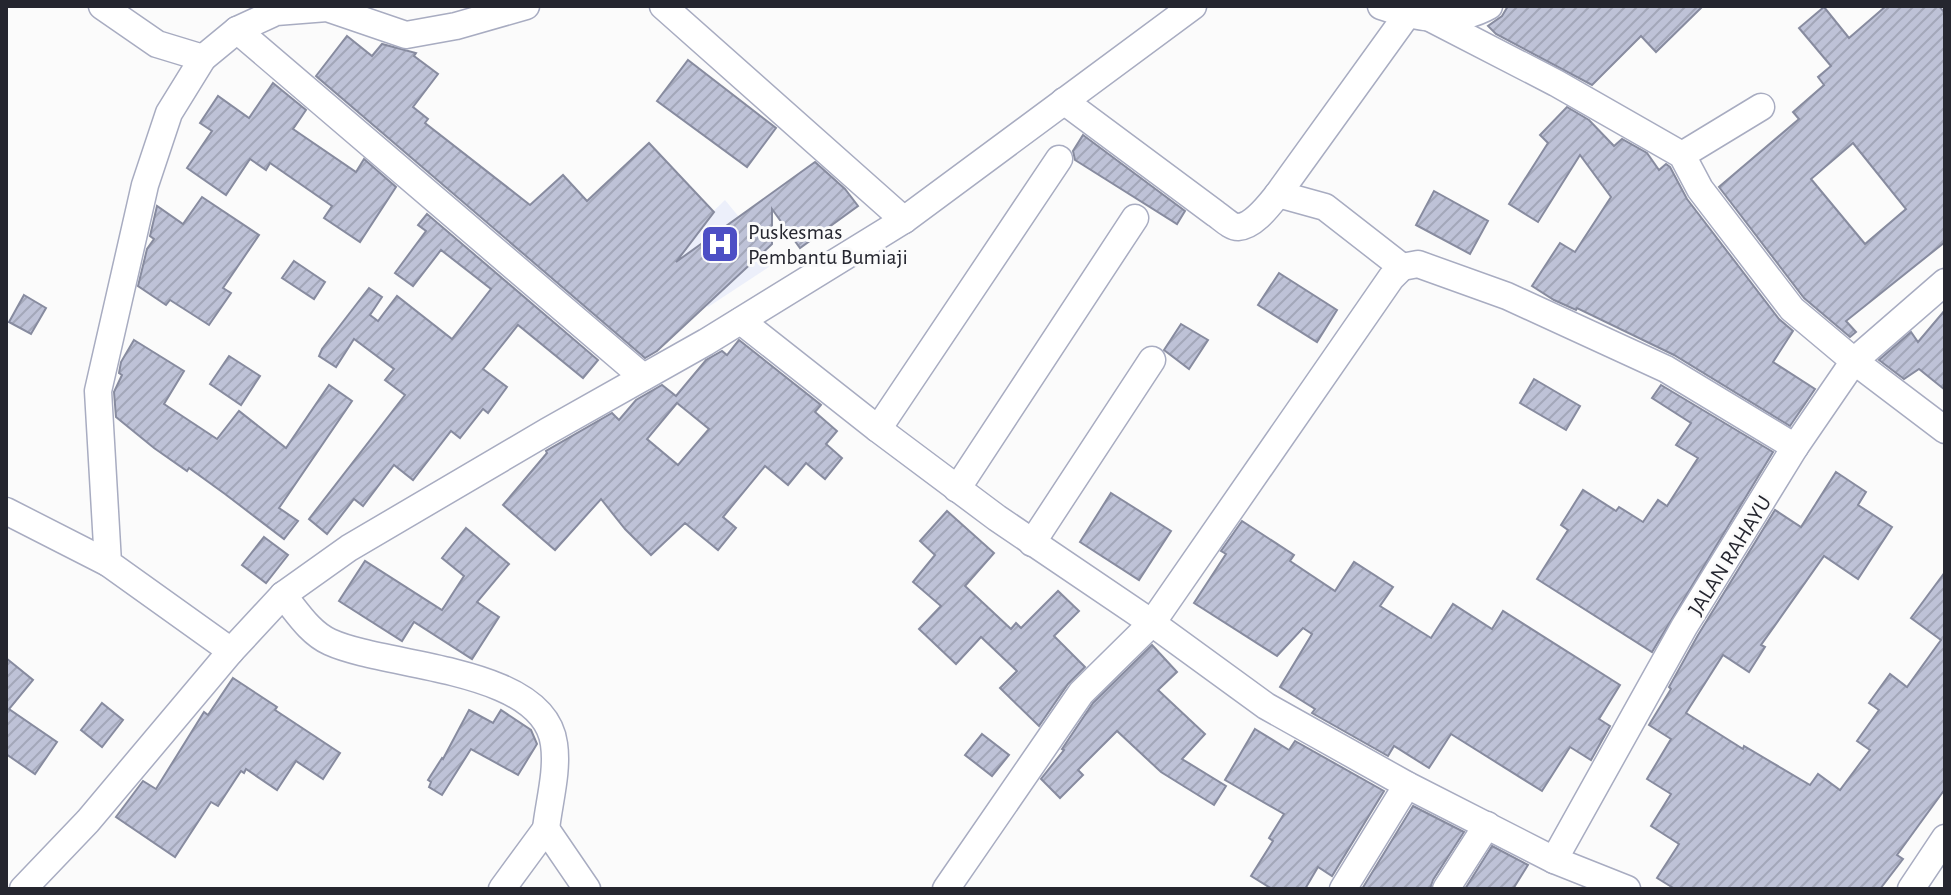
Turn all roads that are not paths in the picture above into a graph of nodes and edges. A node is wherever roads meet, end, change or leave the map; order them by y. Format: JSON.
{"nodes":[{"id":1,"x":102,"y":6,"type":"edge"},
{"id":2,"x":525,"y":6,"type":"edge"},
{"id":3,"x":663,"y":6,"type":"edge"},
{"id":4,"x":1193,"y":6,"type":"edge"},
{"id":5,"x":1381,"y":6,"type":"edge"},
{"id":6,"x":1489,"y":6,"type":"edge"},
{"id":7,"x":1419,"y":17,"type":"junction"},
{"id":8,"x":237,"y":30,"type":"junction"},
{"id":9,"x":203,"y":58,"type":"junction"},
{"id":10,"x":1064,"y":101,"type":"junction"},
{"id":11,"x":1761,"y":107,"type":"dead end"},
{"id":12,"x":1682,"y":155,"type":"junction"},
{"id":13,"x":1059,"y":159,"type":"dead end"},
{"id":14,"x":1278,"y":194,"type":"junction"},
{"id":15,"x":1135,"y":218,"type":"dead end"},
{"id":16,"x":904,"y":220,"type":"junction"},
{"id":17,"x":1402,"y":267,"type":"junction"},
{"id":18,"x":1945,"y":282,"type":"edge"},
{"id":19,"x":741,"y":321,"type":"junction"},
{"id":20,"x":1152,"y":360,"type":"dead end"},
{"id":21,"x":1854,"y":361,"type":"junction"},
{"id":22,"x":643,"y":377,"type":"junction"},
{"id":23,"x":878,"y":429,"type":"junction"},
{"id":24,"x":1945,"y":430,"type":"edge"},
{"id":25,"x":1795,"y":447,"type":"junction"},
{"id":26,"x":957,"y":489,"type":"junction"},
{"id":27,"x":6,"y":511,"type":"edge"},
{"id":28,"x":1032,"y":543,"type":"junction"},
{"id":29,"x":108,"y":563,"type":"junction"},
{"id":30,"x":283,"y":595,"type":"junction"},
{"id":31,"x":1152,"y":623,"type":"junction"},
{"id":32,"x":231,"y":651,"type":"junction"},
{"id":33,"x":1407,"y":785,"type":"junction"},
{"id":34,"x":1487,"y":825,"type":"junction"},
{"id":35,"x":546,"y":829,"type":"junction"},
{"id":36,"x":1945,"y":838,"type":"edge"},
{"id":37,"x":1554,"y":860,"type":"junction"},
{"id":38,"x":23,"y":889,"type":"edge"},
{"id":39,"x":502,"y":889,"type":"edge"},
{"id":40,"x":587,"y":889,"type":"edge"},
{"id":41,"x":946,"y":889,"type":"edge"},
{"id":42,"x":1343,"y":889,"type":"edge"},
{"id":43,"x":1446,"y":889,"type":"edge"},
{"id":44,"x":1627,"y":889,"type":"edge"},
{"id":45,"x":1911,"y":889,"type":"edge"}],
"edges":[{"from":1,"to":9,"type":"street"},
{"from":2,"to":8,"type":"street"},
{"from":3,"to":16,"type":"street"},
{"from":4,"to":10,"type":"street"},
{"from":5,"to":7,"type":"street"},
{"from":6,"to":7,"type":"street"},
{"from":7,"to":12,"type":"street"},
{"from":7,"to":14,"type":"street"},
{"from":8,"to":9,"type":"street"},
{"from":8,"to":22,"type":"street"},
{"from":9,"to":29,"type":"street"},
{"from":10,"to":14,"type":"street"},
{"from":10,"to":16,"type":"street"},
{"from":11,"to":12,"type":"street"},
{"from":12,"to":21,"type":"street"},
{"from":13,"to":23,"type":"street"},
{"from":14,"to":17,"type":"street"},
{"from":15,"to":26,"type":"street"},
{"from":16,"to":19,"type":"street"},
{"from":17,"to":25,"type":"street"},
{"from":17,"to":31,"type":"street"},
{"from":18,"to":21,"type":"street","name":"JALAN RAHAYU"},
{"from":19,"to":22,"type":"street"},
{"from":19,"to":23,"type":"street"},
{"from":20,"to":28,"type":"street"},
{"from":21,"to":24,"type":"street"},
{"from":21,"to":25,"type":"street","name":"JALAN RAHAYU"},
{"from":22,"to":30,"type":"street"},
{"from":23,"to":26,"type":"street"},
{"from":25,"to":37,"type":"street","name":"JALAN RAHAYU"},
{"from":26,"to":28,"type":"street"},
{"from":27,"to":29,"type":"street"},
{"from":28,"to":31,"type":"street"},
{"from":29,"to":32,"type":"street"},
{"from":30,"to":32,"type":"street"},
{"from":30,"to":35,"type":"street"},
{"from":31,"to":33,"type":"street"},
{"from":31,"to":41,"type":"street"},
{"from":32,"to":38,"type":"street"},
{"from":33,"to":34,"type":"street"},
{"from":33,"to":42,"type":"street"},
{"from":34,"to":37,"type":"street"},
{"from":34,"to":43,"type":"street"},
{"from":35,"to":39,"type":"street"},
{"from":35,"to":40,"type":"street"},
{"from":36,"to":45,"type":"street"},
{"from":37,"to":44,"type":"street"}]}
